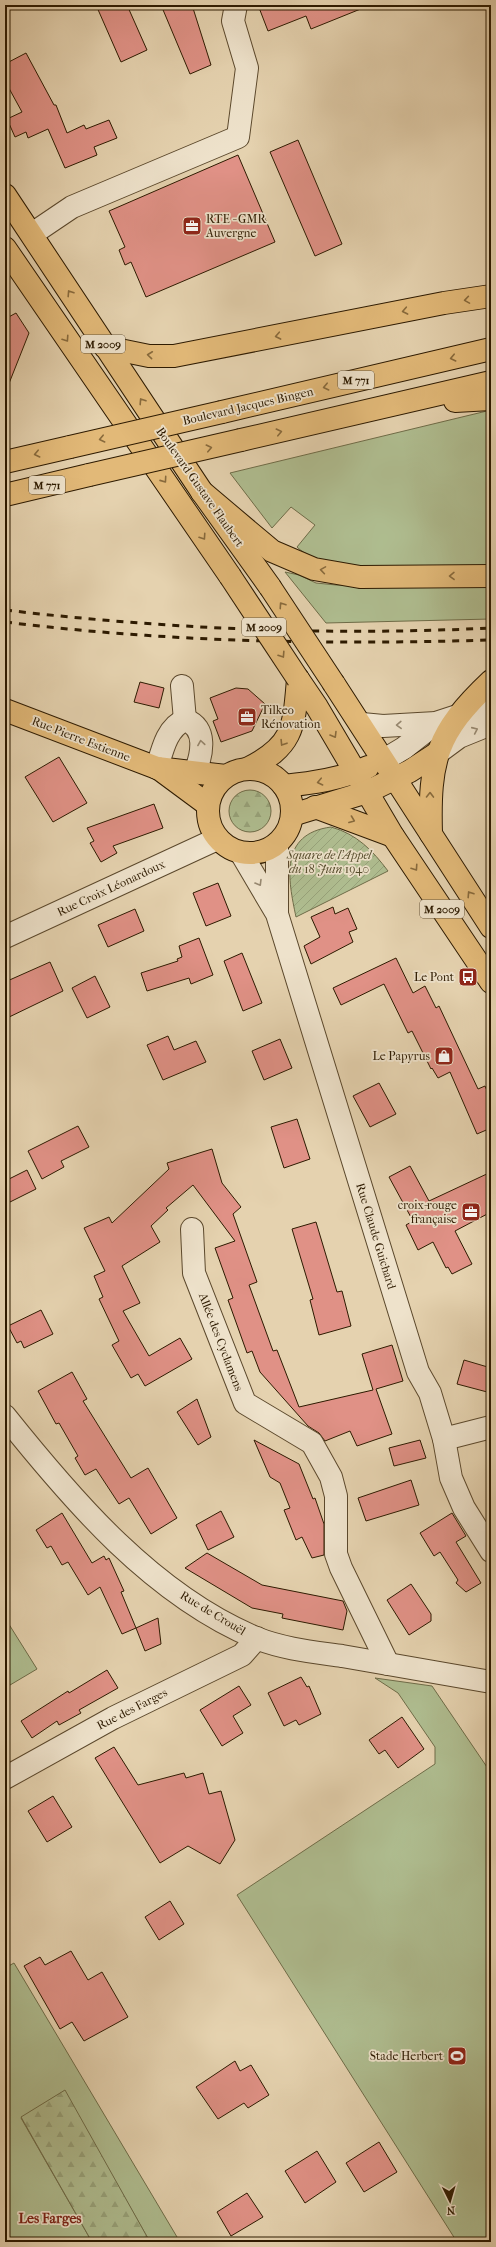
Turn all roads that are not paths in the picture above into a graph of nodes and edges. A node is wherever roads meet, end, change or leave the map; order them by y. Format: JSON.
{"nodes":[{"id":1,"x":236,"y":5,"type":"edge"},
{"id":2,"x":5,"y":195,"type":"edge"},
{"id":3,"x":32,"y":234,"type":"junction"},
{"id":4,"x":5,"y":248,"type":"edge"},
{"id":5,"x":491,"y":296,"type":"edge"},
{"id":6,"x":105,"y":347,"type":"junction"},
{"id":7,"x":491,"y":349,"type":"edge"},
{"id":8,"x":491,"y":382,"type":"edge"},
{"id":9,"x":491,"y":399,"type":"edge"},
{"id":10,"x":398,"y":404,"type":"junction"},
{"id":11,"x":5,"y":462,"type":"edge"},
{"id":12,"x":202,"y":492,"type":"junction"},
{"id":13,"x":5,"y":495,"type":"edge"},
{"id":14,"x":491,"y":576,"type":"edge"},
{"id":15,"x":298,"y":679,"type":"junction"},
{"id":16,"x":491,"y":681,"type":"edge"},
{"id":17,"x":182,"y":686,"type":"dead end"},
{"id":18,"x":491,"y":705,"type":"edge"},
{"id":19,"x":5,"y":710,"type":"edge"},
{"id":20,"x":457,"y":716,"type":"junction"},
{"id":21,"x":184,"y":720,"type":"junction"},
{"id":22,"x":362,"y":724,"type":"junction"},
{"id":23,"x":436,"y":724,"type":"junction"},
{"id":24,"x":491,"y":724,"type":"edge"},
{"id":25,"x":436,"y":754,"type":"junction"},
{"id":26,"x":384,"y":760,"type":"junction"},
{"id":27,"x":157,"y":768,"type":"junction"},
{"id":28,"x":247,"y":769,"type":"junction"},
{"id":29,"x":195,"y":772,"type":"junction"},
{"id":30,"x":356,"y":772,"type":"junction"},
{"id":31,"x":226,"y":776,"type":"junction"},
{"id":32,"x":396,"y":778,"type":"junction"},
{"id":33,"x":284,"y":786,"type":"junction"},
{"id":34,"x":367,"y":792,"type":"junction"},
{"id":35,"x":208,"y":805,"type":"junction"},
{"id":36,"x":316,"y":807,"type":"junction"},
{"id":37,"x":292,"y":815,"type":"junction"},
{"id":38,"x":431,"y":834,"type":"junction"},
{"id":39,"x":393,"y":836,"type":"junction"},
{"id":40,"x":217,"y":838,"type":"junction"},
{"id":41,"x":277,"y":844,"type":"junction"},
{"id":42,"x":241,"y":853,"type":"junction"},
{"id":43,"x":277,"y":914,"type":"junction"},
{"id":44,"x":491,"y":927,"type":"edge"},
{"id":45,"x":5,"y":937,"type":"edge"},
{"id":46,"x":491,"y":982,"type":"edge"},
{"id":47,"x":192,"y":1229,"type":"dead end"},
{"id":48,"x":5,"y":1416,"type":"edge"},
{"id":49,"x":491,"y":1427,"type":"edge"},
{"id":50,"x":444,"y":1438,"type":"junction"},
{"id":51,"x":491,"y":1551,"type":"edge"},
{"id":52,"x":257,"y":1638,"type":"junction"},
{"id":53,"x":388,"y":1664,"type":"junction"},
{"id":54,"x":491,"y":1682,"type":"edge"},
{"id":55,"x":5,"y":1778,"type":"edge"}],
"edges":[{"from":1,"to":3,"type":"street"},
{"from":2,"to":3,"type":"main road","name":"Boulevard Gustave Flaubert","number":"M 2009"},
{"from":6,"to":3,"type":"main road","name":"Boulevard Gustave Flaubert","number":"M 2009","one_way":true},
{"from":4,"to":15,"type":"main road","number":"M 2009","one_way":true,"bridge":true},
{"from":5,"to":6,"type":"main road","one_way":true},
{"from":12,"to":6,"type":"main road","name":"Boulevard Gustave Flaubert","number":"M 2009","one_way":true},
{"from":7,"to":11,"type":"main road","name":"Boulevard Jacques Bingen","number":"M 771","one_way":true,"bridge":true},
{"from":8,"to":10,"type":"main road","number":"M 771"},
{"from":9,"to":10,"type":"main road"},
{"from":13,"to":10,"type":"main road","number":"M 771","one_way":true,"bridge":true},
{"from":14,"to":12,"type":"main road","one_way":true},
{"from":22,"to":12,"type":"main road","name":"Boulevard Gustave Flaubert","number":"M 2009","one_way":true,"bridge":true},
{"from":15,"to":28,"type":"main road","one_way":true},
{"from":15,"to":30,"type":"main road","number":"M 2009","one_way":true},
{"from":16,"to":20,"type":"main road"},
{"from":17,"to":21,"type":"street"},
{"from":18,"to":20,"type":"street"},
{"from":19,"to":27,"type":"main road","name":"Rue Pierre Estienne"},
{"from":20,"to":23,"type":"street"},
{"from":20,"to":25,"type":"main road"},
{"from":21,"to":27,"type":"street"},
{"from":29,"to":21,"type":"street","one_way":true},
{"from":23,"to":22,"type":"street","one_way":true},
{"from":22,"to":26,"type":"main road","name":"Boulevard Gustave Flaubert","number":"M 2009"},
{"from":23,"to":26,"type":"street"},
{"from":25,"to":24,"type":"street","one_way":true},
{"from":25,"to":32,"type":"main road"},
{"from":38,"to":25,"type":"main road","one_way":true},
{"from":26,"to":30,"type":"main road"},
{"from":26,"to":32,"type":"main road","name":"Boulevard Gustave Flaubert","number":"M 2009"},
{"from":27,"to":29,"type":"main road","name":"Rue Pierre Estienne"},
{"from":27,"to":35,"type":"main road","name":"Rue Pierre Estienne"},
{"from":28,"to":31,"type":"main road"},
{"from":28,"to":33,"type":"main road"},
{"from":29,"to":31,"type":"main road","name":"Rue Pierre Estienne"},
{"from":30,"to":33,"type":"main road","one_way":true},
{"from":30,"to":34,"type":"main road","number":"M 2009"},
{"from":31,"to":35,"type":"main road"},
{"from":32,"to":34,"type":"main road"},
{"from":32,"to":38,"type":"main road","number":"M 2009"},
{"from":33,"to":37,"type":"main road"},
{"from":34,"to":36,"type":"main road"},
{"from":34,"to":39,"type":"main road","number":"M 2009"},
{"from":35,"to":40,"type":"main road"},
{"from":36,"to":37,"type":"main road"},
{"from":36,"to":39,"type":"main road","one_way":true},
{"from":37,"to":41,"type":"main road"},
{"from":44,"to":38,"type":"main road","number":"M 2009","one_way":true},
{"from":39,"to":46,"type":"main road","number":"M 2009","one_way":true},
{"from":40,"to":42,"type":"main road"},
{"from":40,"to":45,"type":"street","name":"Rue Croix Léonardoux"},
{"from":41,"to":42,"type":"main road"},
{"from":41,"to":43,"type":"street","name":"Rue Claude Guichard"},
{"from":42,"to":43,"type":"street","name":"Rue Claude Guichard","one_way":true},
{"from":43,"to":50,"type":"street","name":"Rue Claude Guichard"},
{"from":47,"to":53,"type":"street","name":"Allée des Cyclamens"},
{"from":48,"to":52,"type":"street","name":"Rue de Crouël"},
{"from":49,"to":50,"type":"street"},
{"from":50,"to":51,"type":"street","name":"Rue Claude Guichard"},
{"from":52,"to":53,"type":"street","name":"Rue de Crouël"},
{"from":52,"to":55,"type":"street","name":"Rue des Farges"},
{"from":53,"to":54,"type":"street","name":"Rue de Crouël"}]}
